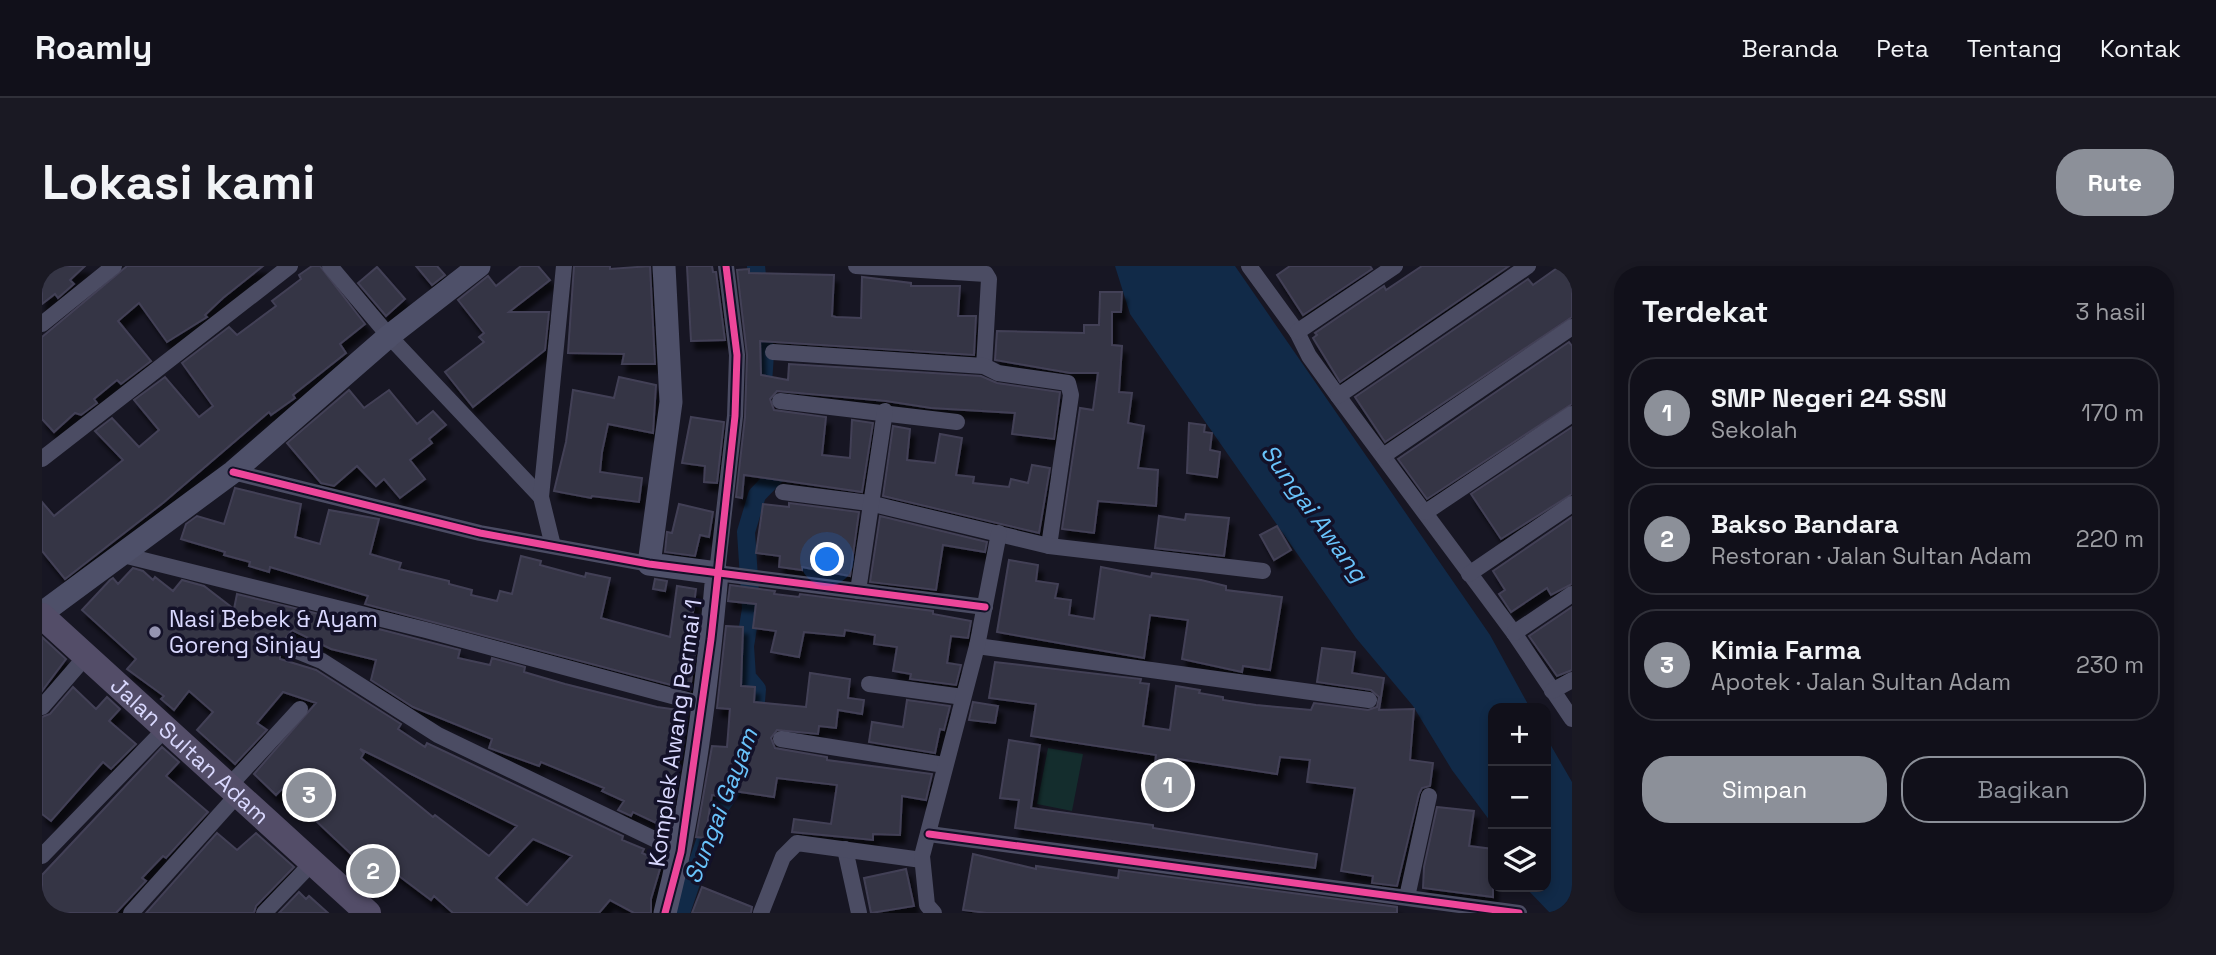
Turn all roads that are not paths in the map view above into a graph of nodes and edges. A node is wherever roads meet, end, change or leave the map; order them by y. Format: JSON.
{"nodes":[{"id":1,"x":114,"y":266,"type":"edge"},
{"id":2,"x":290,"y":266,"type":"edge"},
{"id":3,"x":330,"y":266,"type":"edge"},
{"id":4,"x":479,"y":266,"type":"edge"},
{"id":5,"x":564,"y":266,"type":"edge"},
{"id":6,"x":664,"y":266,"type":"edge"},
{"id":7,"x":726,"y":266,"type":"edge"},
{"id":8,"x":856,"y":266,"type":"edge"},
{"id":9,"x":1395,"y":266,"type":"edge"},
{"id":10,"x":1528,"y":266,"type":"edge"},
{"id":11,"x":1257,"y":269,"type":"edge"},
{"id":12,"x":42,"y":324,"type":"edge"},
{"id":13,"x":1572,"y":327,"type":"edge"},
{"id":14,"x":1297,"y":332,"type":"junction"},
{"id":15,"x":389,"y":336,"type":"junction"},
{"id":16,"x":773,"y":352,"type":"dead end"},
{"id":17,"x":984,"y":366,"type":"junction"},
{"id":18,"x":1338,"y":396,"type":"junction"},
{"id":19,"x":780,"y":401,"type":"dead end"},
{"id":20,"x":885,"y":411,"type":"junction"},
{"id":21,"x":1572,"y":414,"type":"edge"},
{"id":22,"x":957,"y":422,"type":"dead end"},
{"id":23,"x":1383,"y":456,"type":"junction"},
{"id":24,"x":42,"y":459,"type":"edge"},
{"id":25,"x":233,"y":472,"type":"junction"},
{"id":26,"x":783,"y":492,"type":"dead end"},
{"id":27,"x":541,"y":497,"type":"junction"},
{"id":28,"x":869,"y":503,"type":"junction"},
{"id":29,"x":1572,"y":504,"type":"edge"},
{"id":30,"x":1426,"y":512,"type":"junction"},
{"id":31,"x":999,"y":533,"type":"junction"},
{"id":32,"x":553,"y":546,"type":"junction"},
{"id":33,"x":1049,"y":546,"type":"junction"},
{"id":34,"x":119,"y":554,"type":"junction"},
{"id":35,"x":649,"y":564,"type":"junction"},
{"id":36,"x":1263,"y":570,"type":"dead end"},
{"id":37,"x":728,"y":574,"type":"junction"},
{"id":38,"x":1469,"y":574,"type":"junction"},
{"id":39,"x":858,"y":591,"type":"junction"},
{"id":40,"x":1572,"y":594,"type":"edge"},
{"id":41,"x":985,"y":607,"type":"junction"},
{"id":42,"x":42,"y":614,"type":"edge"},
{"id":43,"x":1514,"y":633,"type":"junction"},
{"id":44,"x":977,"y":646,"type":"junction"},
{"id":45,"x":290,"y":648,"type":"dead end"},
{"id":46,"x":87,"y":655,"type":"junction"},
{"id":47,"x":1572,"y":680,"type":"edge"},
{"id":48,"x":869,"y":684,"type":"dead end"},
{"id":49,"x":1552,"y":691,"type":"junction"},
{"id":50,"x":963,"y":697,"type":"junction"},
{"id":51,"x":1369,"y":700,"type":"dead end"},
{"id":52,"x":702,"y":704,"type":"junction"},
{"id":53,"x":42,"y":707,"type":"edge"},
{"id":54,"x":300,"y":709,"type":"dead end"},
{"id":55,"x":1572,"y":719,"type":"edge"},
{"id":56,"x":167,"y":727,"type":"junction"},
{"id":57,"x":781,"y":739,"type":"dead end"},
{"id":58,"x":944,"y":765,"type":"junction"},
{"id":59,"x":234,"y":789,"type":"junction"},
{"id":60,"x":1429,"y":796,"type":"dead end"},
{"id":61,"x":929,"y":834,"type":"junction"},
{"id":62,"x":845,"y":849,"type":"junction"},
{"id":63,"x":681,"y":852,"type":"junction"},
{"id":64,"x":42,"y":856,"type":"edge"},
{"id":65,"x":922,"y":860,"type":"junction"},
{"id":66,"x":313,"y":862,"type":"junction"},
{"id":67,"x":1407,"y":897,"type":"junction"},
{"id":68,"x":131,"y":913,"type":"edge"},
{"id":69,"x":264,"y":913,"type":"edge"},
{"id":70,"x":368,"y":913,"type":"edge"},
{"id":71,"x":665,"y":913,"type":"edge"},
{"id":72,"x":761,"y":913,"type":"edge"},
{"id":73,"x":859,"y":913,"type":"edge"},
{"id":74,"x":934,"y":913,"type":"edge"},
{"id":75,"x":1520,"y":913,"type":"edge"}],
"edges":[{"from":1,"to":12,"type":"street"},
{"from":2,"to":24,"type":"street"},
{"from":3,"to":15,"type":"street"},
{"from":4,"to":15,"type":"street"},
{"from":5,"to":27,"type":"street"},
{"from":6,"to":35,"type":"street"},
{"from":7,"to":37,"type":"street","name":"Komplek Awang Permai 1"},
{"from":8,"to":17,"type":"street"},
{"from":9,"to":14,"type":"street"},
{"from":10,"to":18,"type":"street"},
{"from":11,"to":14,"type":"street"},
{"from":13,"to":23,"type":"street"},
{"from":14,"to":18,"type":"street"},
{"from":15,"to":25,"type":"street"},
{"from":15,"to":27,"type":"street"},
{"from":16,"to":17,"type":"street"},
{"from":17,"to":33,"type":"street"},
{"from":18,"to":23,"type":"street"},
{"from":19,"to":20,"type":"street"},
{"from":20,"to":22,"type":"street"},
{"from":20,"to":28,"type":"street"},
{"from":21,"to":30,"type":"street"},
{"from":23,"to":30,"type":"street"},
{"from":25,"to":32,"type":"street"},
{"from":25,"to":34,"type":"street"},
{"from":26,"to":28,"type":"street"},
{"from":27,"to":32,"type":"street"},
{"from":28,"to":31,"type":"street"},
{"from":28,"to":39,"type":"street"},
{"from":29,"to":38,"type":"street"},
{"from":30,"to":38,"type":"street"},
{"from":31,"to":33,"type":"street"},
{"from":31,"to":41,"type":"street"},
{"from":32,"to":35,"type":"street"},
{"from":33,"to":36,"type":"street"},
{"from":34,"to":42,"type":"street"},
{"from":34,"to":52,"type":"street"},
{"from":35,"to":37,"type":"street"},
{"from":37,"to":39,"type":"street"},
{"from":37,"to":52,"type":"street","name":"Komplek Awang Permai 1"},
{"from":38,"to":43,"type":"street"},
{"from":39,"to":41,"type":"street"},
{"from":40,"to":43,"type":"street"},
{"from":41,"to":44,"type":"street"},
{"from":42,"to":46,"type":"main road","name":"Jalan Sultan Adam"},
{"from":43,"to":49,"type":"street"},
{"from":44,"to":50,"type":"street"},
{"from":44,"to":51,"type":"street"},
{"from":45,"to":63,"type":"street"},
{"from":46,"to":53,"type":"street"},
{"from":46,"to":56,"type":"main road","name":"Jalan Sultan Adam"},
{"from":47,"to":49,"type":"street"},
{"from":48,"to":50,"type":"street"},
{"from":49,"to":55,"type":"street"},
{"from":50,"to":58,"type":"street"},
{"from":52,"to":63,"type":"street","name":"Komplek Awang Permai 1"},
{"from":54,"to":59,"type":"street"},
{"from":56,"to":59,"type":"main road","name":"Jalan Sultan Adam"},
{"from":56,"to":64,"type":"street"},
{"from":57,"to":58,"type":"street"},
{"from":58,"to":61,"type":"street"},
{"from":59,"to":66,"type":"main road","name":"Jalan Sultan Adam"},
{"from":59,"to":68,"type":"street"},
{"from":60,"to":67,"type":"street"},
{"from":61,"to":65,"type":"street"},
{"from":61,"to":67,"type":"street"},
{"from":62,"to":65,"type":"street"},
{"from":62,"to":72,"type":"street"},
{"from":62,"to":73,"type":"street"},
{"from":63,"to":71,"type":"street","name":"Komplek Awang Permai 1"},
{"from":65,"to":74,"type":"street"},
{"from":66,"to":69,"type":"street"},
{"from":66,"to":70,"type":"main road","name":"Jalan Sultan Adam"},
{"from":67,"to":75,"type":"street"}]}
